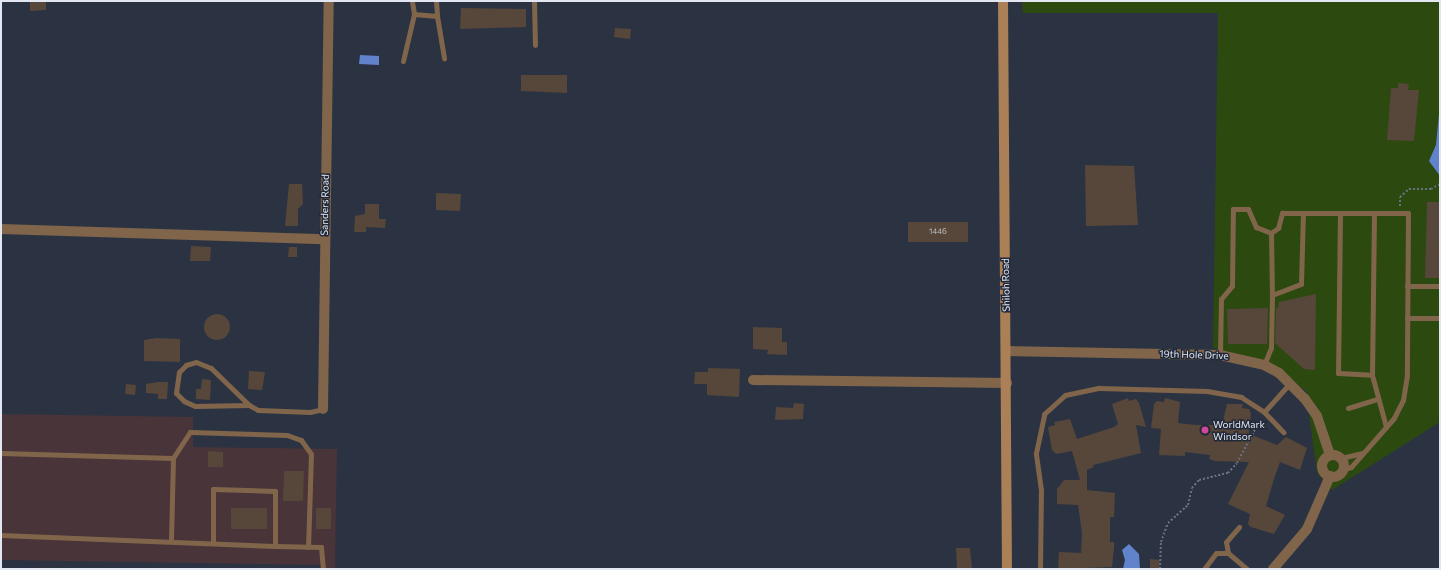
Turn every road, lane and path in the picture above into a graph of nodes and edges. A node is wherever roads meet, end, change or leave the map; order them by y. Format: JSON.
{"nodes":[{"id":1,"x":329,"y":1,"type":"edge"},
{"id":2,"x":412,"y":1,"type":"edge"},
{"id":3,"x":436,"y":1,"type":"edge"},
{"id":4,"x":534,"y":1,"type":"edge"},
{"id":5,"x":1003,"y":1,"type":"edge"},
{"id":6,"x":414,"y":14,"type":"junction"},
{"id":7,"x":437,"y":16,"type":"junction"},
{"id":8,"x":535,"y":45,"type":"dead end"},
{"id":9,"x":444,"y":58,"type":"dead end"},
{"id":10,"x":403,"y":61,"type":"dead end"},
{"id":11,"x":1440,"y":184,"type":"edge"},
{"id":12,"x":1303,"y":213,"type":"junction"},
{"id":13,"x":1340,"y":213,"type":"junction"},
{"id":14,"x":1374,"y":213,"type":"junction"},
{"id":15,"x":1400,"y":213,"type":"junction"},
{"id":16,"x":1,"y":229,"type":"edge"},
{"id":17,"x":1271,"y":233,"type":"junction"},
{"id":18,"x":324,"y":239,"type":"junction"},
{"id":19,"x":1407,"y":286,"type":"junction"},
{"id":20,"x":1440,"y":286,"type":"edge"},
{"id":21,"x":1272,"y":295,"type":"junction"},
{"id":22,"x":1407,"y":318,"type":"junction"},
{"id":23,"x":1440,"y":318,"type":"edge"},
{"id":24,"x":1007,"y":351,"type":"junction"},
{"id":25,"x":1220,"y":355,"type":"junction"},
{"id":26,"x":1264,"y":365,"type":"junction"},
{"id":27,"x":1372,"y":376,"type":"junction"},
{"id":28,"x":754,"y":380,"type":"dead end"},
{"id":29,"x":1007,"y":383,"type":"junction"},
{"id":30,"x":1290,"y":383,"type":"junction"},
{"id":31,"x":1378,"y":399,"type":"junction"},
{"id":32,"x":249,"y":405,"type":"junction"},
{"id":33,"x":1348,"y":408,"type":"dead end"},
{"id":34,"x":322,"y":409,"type":"joint"},
{"id":35,"x":1264,"y":412,"type":"junction"},
{"id":36,"x":1386,"y":427,"type":"junction"},
{"id":37,"x":1255,"y":429,"type":"dead end"},
{"id":38,"x":1283,"y":432,"type":"dead end"},
{"id":39,"x":1,"y":453,"type":"edge"},
{"id":40,"x":1362,"y":453,"type":"junction"},
{"id":41,"x":1330,"y":455,"type":"junction"},
{"id":42,"x":173,"y":458,"type":"junction"},
{"id":43,"x":1341,"y":458,"type":"junction"},
{"id":44,"x":1344,"y":469,"type":"junction"},
{"id":45,"x":1330,"y":476,"type":"junction"},
{"id":46,"x":1239,"y":526,"type":"dead end"},
{"id":47,"x":1,"y":535,"type":"edge"},
{"id":48,"x":171,"y":541,"type":"junction"},
{"id":49,"x":212,"y":543,"type":"junction"},
{"id":50,"x":275,"y":546,"type":"junction"},
{"id":51,"x":308,"y":547,"type":"junction"},
{"id":52,"x":1228,"y":553,"type":"junction"},
{"id":53,"x":323,"y":569,"type":"edge"},
{"id":54,"x":1007,"y":569,"type":"edge"},
{"id":55,"x":1040,"y":569,"type":"edge"},
{"id":56,"x":1160,"y":569,"type":"edge"},
{"id":57,"x":1204,"y":569,"type":"edge"},
{"id":58,"x":1247,"y":569,"type":"edge"},
{"id":59,"x":1273,"y":569,"type":"edge"}],
"edges":[{"from":1,"to":18,"type":"street","name":"Sanders Road"},
{"from":2,"to":6,"type":"lane"},
{"from":3,"to":7,"type":"lane"},
{"from":4,"to":8,"type":"lane"},
{"from":5,"to":24,"type":"main road","name":"Shiloh Road"},
{"from":6,"to":7,"type":"lane"},
{"from":6,"to":10,"type":"lane"},
{"from":7,"to":9,"type":"lane"},
{"from":11,"to":15,"type":"path"},
{"from":12,"to":13,"type":"lane"},
{"from":12,"to":17,"type":"lane"},
{"from":12,"to":21,"type":"lane"},
{"from":13,"to":14,"type":"lane"},
{"from":13,"to":27,"type":"lane"},
{"from":14,"to":15,"type":"lane"},
{"from":14,"to":27,"type":"lane"},
{"from":15,"to":19,"type":"lane"},
{"from":16,"to":18,"type":"street"},
{"from":17,"to":21,"type":"lane"},
{"from":17,"to":25,"type":"lane"},
{"from":18,"to":34,"type":"street","name":"Sanders Road"},
{"from":19,"to":20,"type":"lane"},
{"from":19,"to":22,"type":"lane"},
{"from":21,"to":26,"type":"lane"},
{"from":22,"to":23,"type":"lane"},
{"from":22,"to":36,"type":"lane"},
{"from":24,"to":25,"type":"street","name":"19th Hole Drive"},
{"from":24,"to":29,"type":"main road","name":"Shiloh Road"},
{"from":25,"to":26,"type":"street","name":"19th Hole Drive"},
{"from":26,"to":30,"type":"street","name":"19th Hole Drive"},
{"from":27,"to":31,"type":"lane"},
{"from":28,"to":29,"type":"street"},
{"from":29,"to":54,"type":"main road","name":"Shiloh Road"},
{"from":30,"to":35,"type":"lane"},
{"from":30,"to":41,"type":"street","name":"19th Hole Drive"},
{"from":31,"to":33,"type":"lane"},
{"from":31,"to":36,"type":"lane"},
{"from":32,"to":32,"type":"lane"},
{"from":32,"to":34,"type":"lane"},
{"from":35,"to":38,"type":"lane"},
{"from":35,"to":55,"type":"lane"},
{"from":36,"to":40,"type":"lane"},
{"from":37,"to":56,"type":"path"},
{"from":39,"to":42,"type":"lane"},
{"from":40,"to":43,"type":"lane"},
{"from":40,"to":44,"type":"lane"},
{"from":41,"to":43,"type":"street"},
{"from":41,"to":45,"type":"street"},
{"from":42,"to":48,"type":"lane"},
{"from":42,"to":51,"type":"lane"},
{"from":43,"to":44,"type":"street"},
{"from":44,"to":45,"type":"street"},
{"from":45,"to":59,"type":"street"},
{"from":46,"to":52,"type":"lane"},
{"from":47,"to":48,"type":"lane"},
{"from":48,"to":49,"type":"lane"},
{"from":49,"to":50,"type":"lane"},
{"from":49,"to":50,"type":"lane"},
{"from":50,"to":51,"type":"lane"},
{"from":51,"to":53,"type":"lane"},
{"from":52,"to":57,"type":"lane"},
{"from":52,"to":58,"type":"lane"}]}
